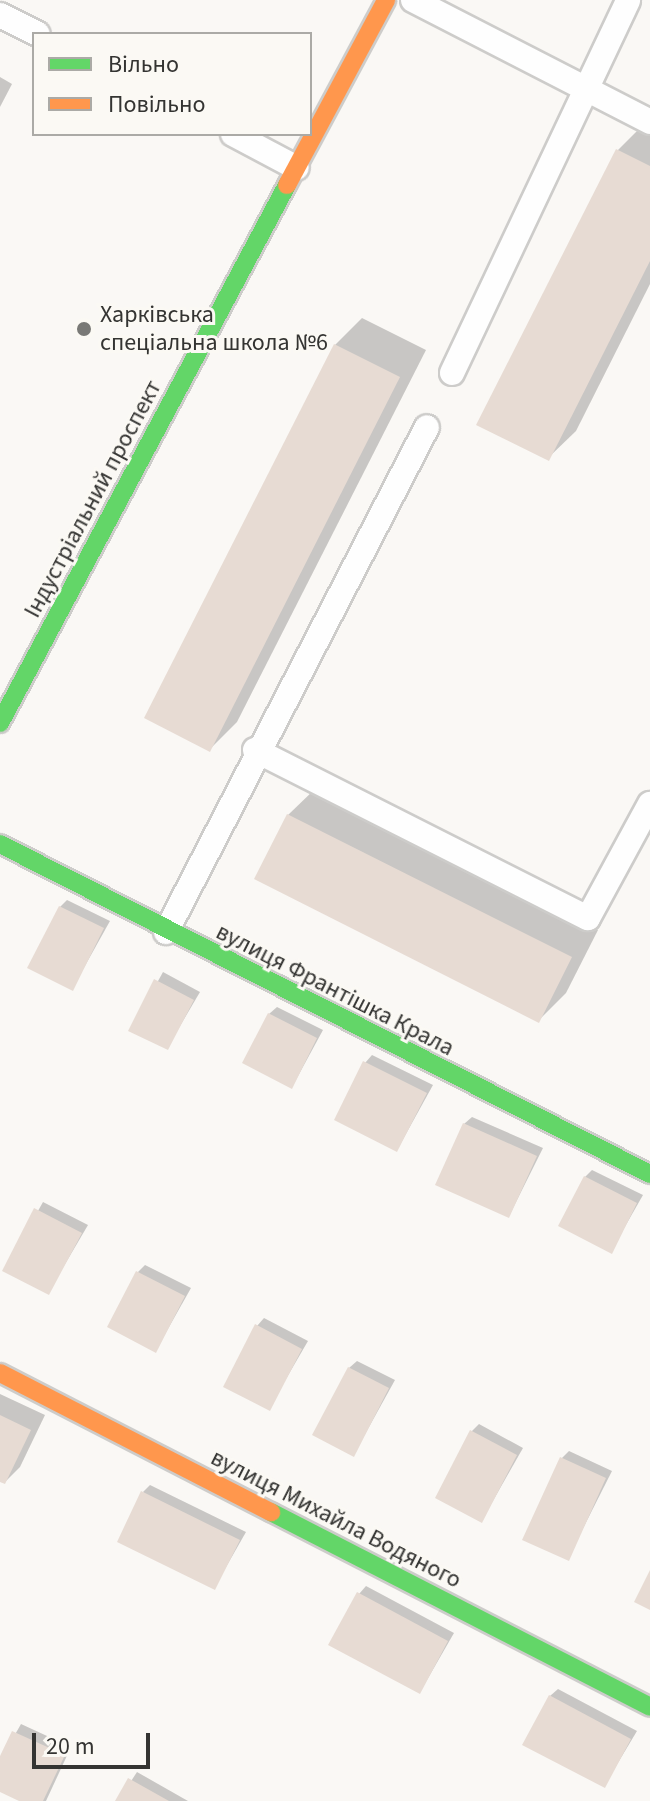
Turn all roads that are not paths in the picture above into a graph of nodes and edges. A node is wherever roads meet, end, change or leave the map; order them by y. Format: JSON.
{"nodes":[{"id":1,"x":386,"y":0,"type":"edge"},
{"id":2,"x":413,"y":0,"type":"edge"},
{"id":3,"x":628,"y":0,"type":"edge"},
{"id":4,"x":0,"y":15,"type":"edge"},
{"id":5,"x":34,"y":32,"type":"edge"},
{"id":6,"x":584,"y":90,"type":"junction"},
{"id":7,"x":650,"y":122,"type":"edge"},
{"id":8,"x":237,"y":136,"type":"edge"},
{"id":9,"x":297,"y":168,"type":"junction"},
{"id":10,"x":452,"y":373,"type":"dead end"},
{"id":11,"x":427,"y":427,"type":"dead end"},
{"id":12,"x":0,"y":723,"type":"edge"},
{"id":13,"x":255,"y":750,"type":"junction"},
{"id":14,"x":650,"y":804,"type":"edge"},
{"id":15,"x":0,"y":844,"type":"edge"},
{"id":16,"x":166,"y":932,"type":"junction"},
{"id":17,"x":650,"y":1174,"type":"edge"},
{"id":18,"x":0,"y":1373,"type":"edge"},
{"id":19,"x":650,"y":1707,"type":"edge"}],
"edges":[{"from":1,"to":9,"type":"street","name":"Індустріальний проспект"},
{"from":2,"to":6,"type":"lane"},
{"from":3,"to":6,"type":"lane"},
{"from":4,"to":5,"type":"lane"},
{"from":6,"to":7,"type":"lane"},
{"from":6,"to":10,"type":"lane"},
{"from":8,"to":9,"type":"lane"},
{"from":9,"to":12,"type":"street","name":"Індустріальний проспект"},
{"from":11,"to":13,"type":"lane"},
{"from":13,"to":14,"type":"lane"},
{"from":13,"to":16,"type":"lane"},
{"from":15,"to":16,"type":"street","name":"вулиця Франтішка Крала"},
{"from":16,"to":17,"type":"street","name":"вулиця Франтішка Крала"},
{"from":18,"to":19,"type":"street","name":"вулиця Михайла Водяного"}]}
